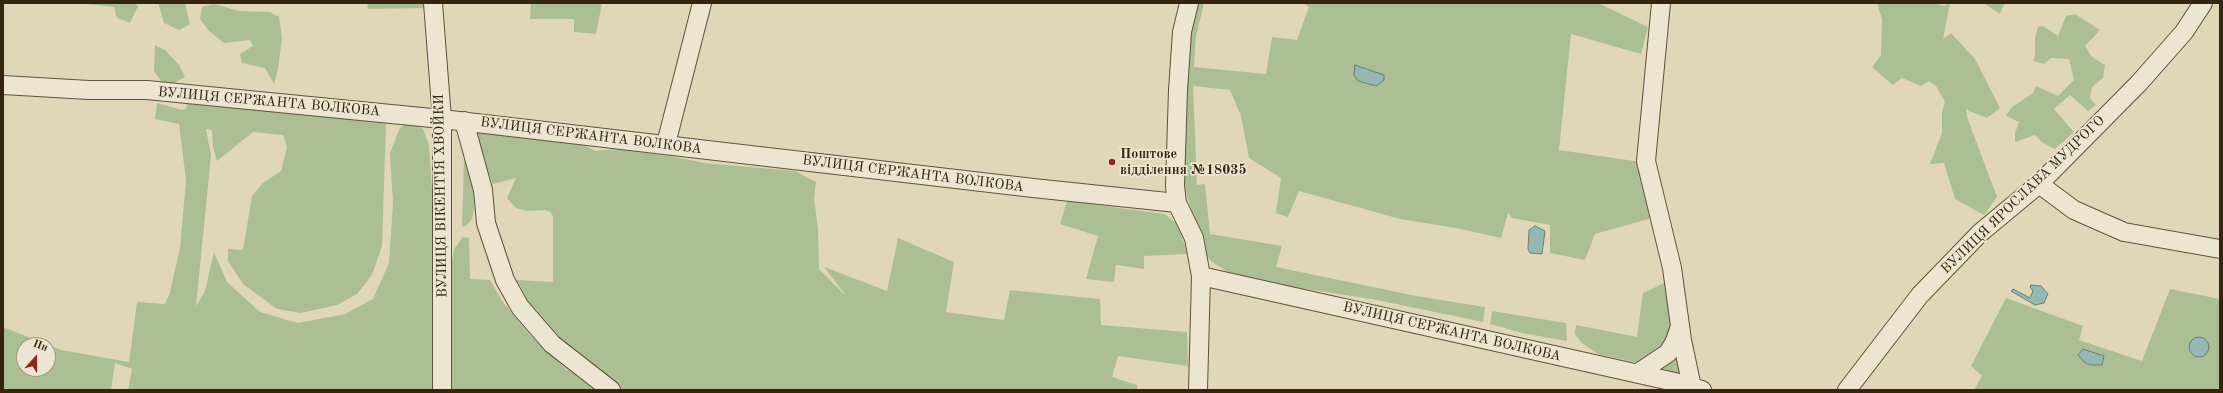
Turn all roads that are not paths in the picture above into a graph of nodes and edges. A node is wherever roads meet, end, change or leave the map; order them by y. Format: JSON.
{"nodes":[{"id":1,"x":434,"y":3,"type":"edge"},
{"id":2,"x":702,"y":3,"type":"edge"},
{"id":3,"x":1189,"y":3,"type":"edge"},
{"id":4,"x":1661,"y":3,"type":"edge"},
{"id":5,"x":2203,"y":3,"type":"edge"},
{"id":6,"x":3,"y":85,"type":"edge"},
{"id":7,"x":442,"y":119,"type":"junction"},
{"id":8,"x":464,"y":121,"type":"junction"},
{"id":9,"x":666,"y":144,"type":"junction"},
{"id":10,"x":2039,"y":184,"type":"junction"},
{"id":11,"x":1177,"y":203,"type":"junction"},
{"id":12,"x":2220,"y":249,"type":"edge"},
{"id":13,"x":1201,"y":276,"type":"junction"},
{"id":14,"x":1681,"y":324,"type":"junction"},
{"id":15,"x":1638,"y":374,"type":"junction"},
{"id":16,"x":1697,"y":388,"type":"edge"},
{"id":17,"x":442,"y":390,"type":"edge"},
{"id":18,"x":611,"y":390,"type":"edge"},
{"id":19,"x":1198,"y":390,"type":"edge"},
{"id":20,"x":1847,"y":390,"type":"edge"}],
"edges":[{"from":1,"to":7,"type":"street","name":"ВУЛИЦЯ ВІКЕНТІЯ ХВОЙКИ"},
{"from":2,"to":9,"type":"street"},
{"from":3,"to":11,"type":"street"},
{"from":4,"to":14,"type":"street"},
{"from":5,"to":10,"type":"street","name":"ВУЛИЦЯ ЯРОСЛАВА МУДРОГО"},
{"from":6,"to":7,"type":"street","name":"ВУЛИЦЯ СЕРЖАНТА ВОЛКОВА"},
{"from":7,"to":8,"type":"street","name":"ВУЛИЦЯ СЕРЖАНТА ВОЛКОВА"},
{"from":7,"to":17,"type":"street","name":"ВУЛИЦЯ ВІКЕНТІЯ ХВОЙКИ"},
{"from":8,"to":9,"type":"street","name":"ВУЛИЦЯ СЕРЖАНТА ВОЛКОВА"},
{"from":8,"to":18,"type":"street"},
{"from":9,"to":11,"type":"street","name":"ВУЛИЦЯ СЕРЖАНТА ВОЛКОВА"},
{"from":10,"to":12,"type":"street"},
{"from":10,"to":20,"type":"street","name":"ВУЛИЦЯ ЯРОСЛАВА МУДРОГО"},
{"from":11,"to":13,"type":"street"},
{"from":13,"to":15,"type":"street","name":"ВУЛИЦЯ СЕРЖАНТА ВОЛКОВА"},
{"from":13,"to":19,"type":"street"},
{"from":14,"to":15,"type":"street"},
{"from":14,"to":16,"type":"street"},
{"from":15,"to":16,"type":"street","name":"ВУЛИЦЯ СЕРЖАНТА ВОЛКОВА"}]}
